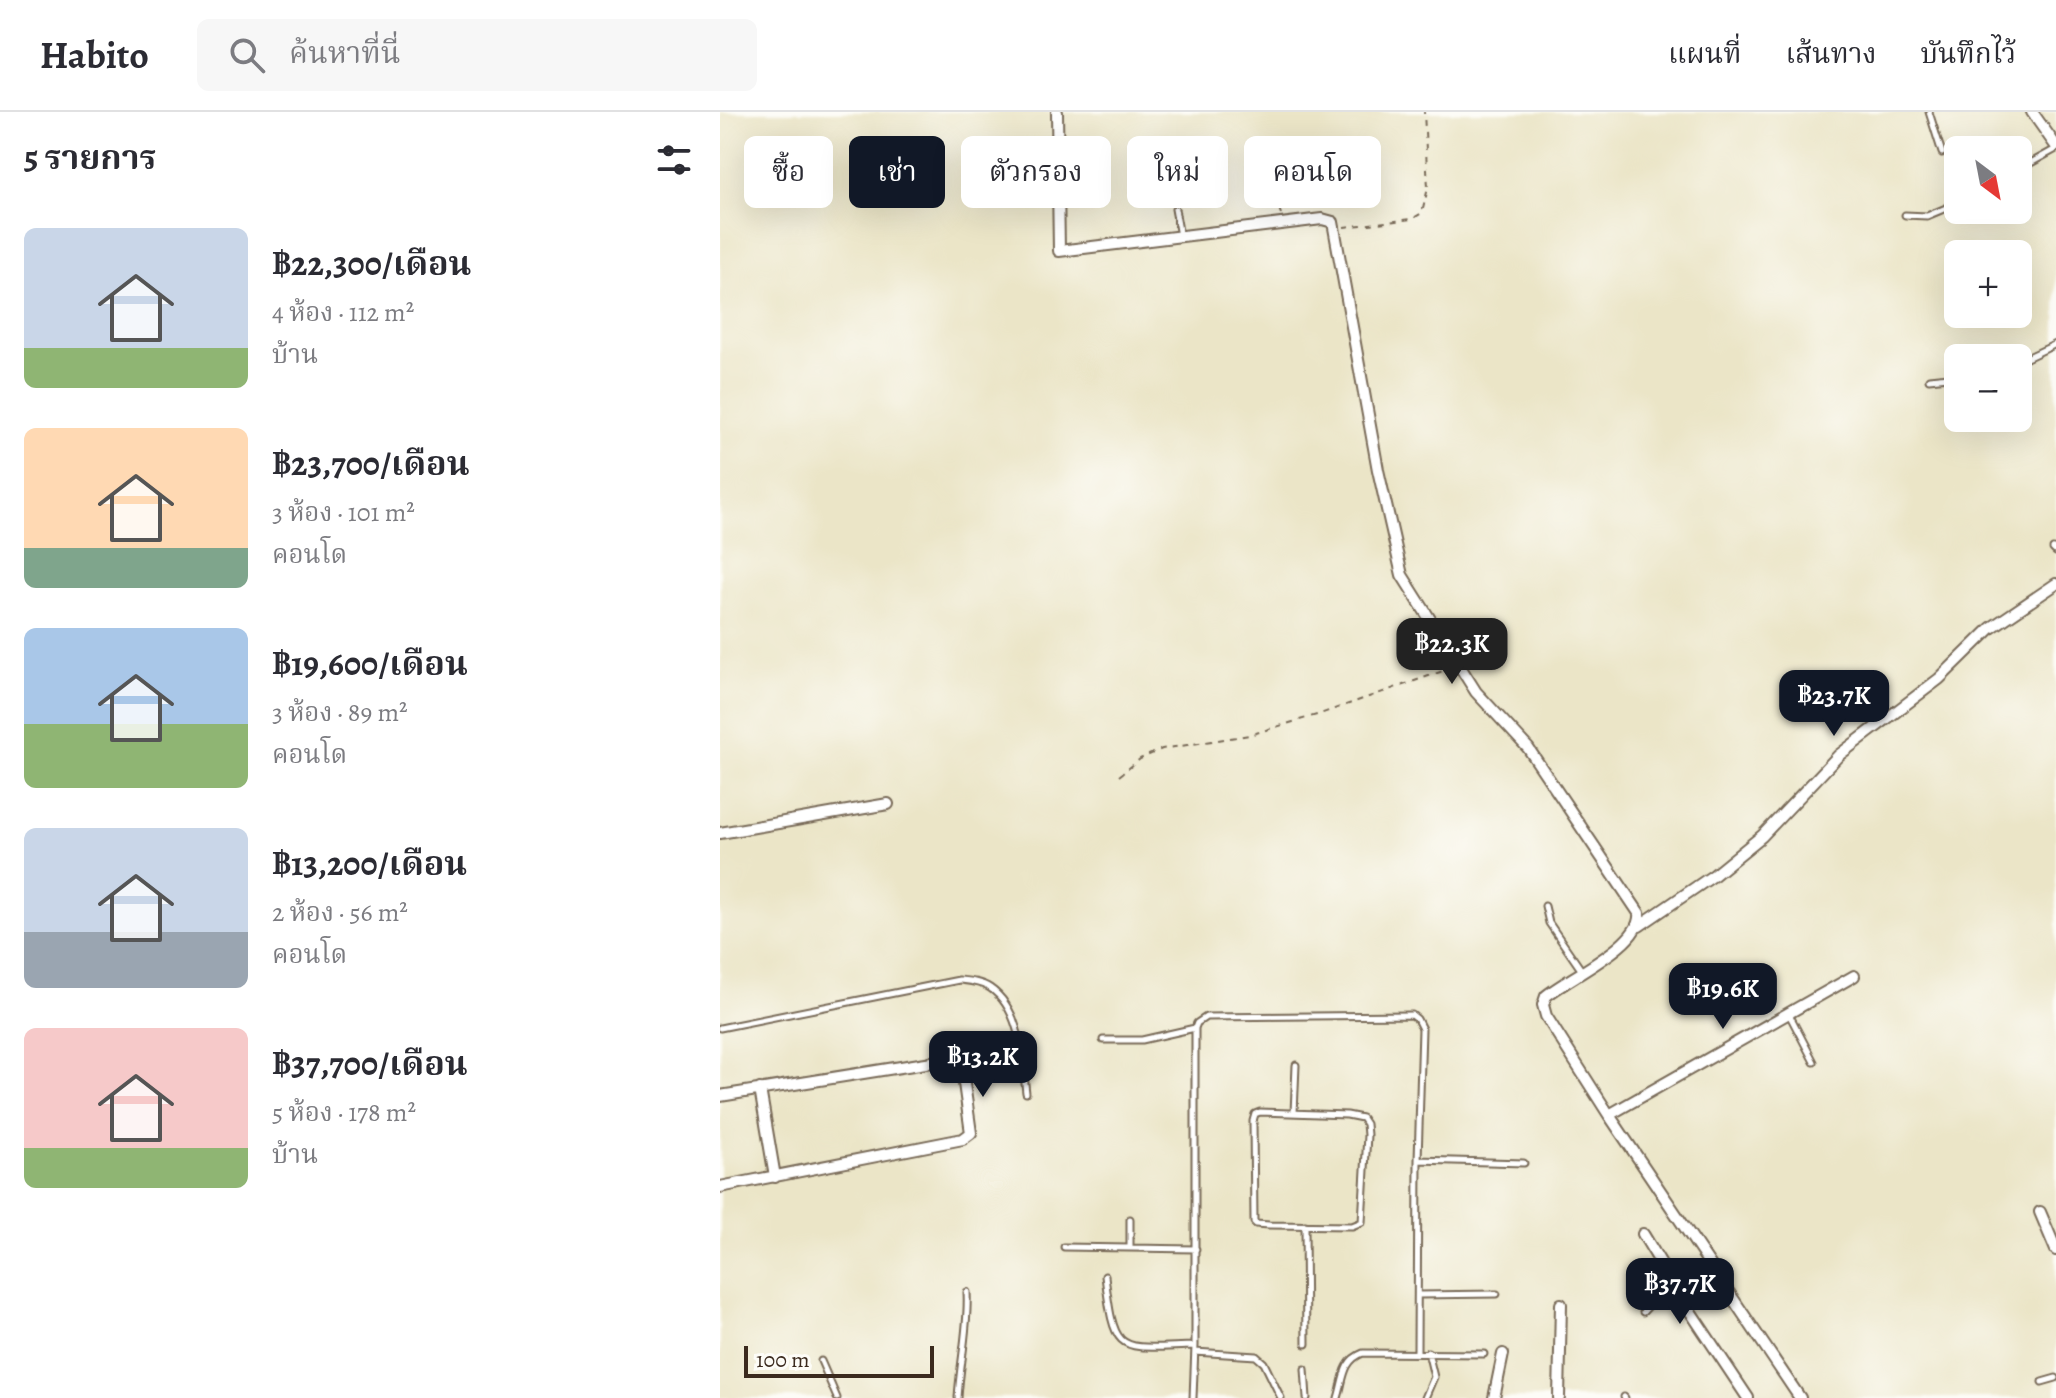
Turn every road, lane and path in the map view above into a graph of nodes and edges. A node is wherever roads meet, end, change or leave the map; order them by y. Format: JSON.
{"nodes":[{"id":1,"x":1057,"y":112,"type":"edge"},
{"id":2,"x":1424,"y":112,"type":"edge"},
{"id":3,"x":1929,"y":112,"type":"edge"},
{"id":4,"x":2032,"y":112,"type":"edge"},
{"id":5,"x":2056,"y":148,"type":"edge"},
{"id":6,"x":1942,"y":153,"type":"dead end"},
{"id":7,"x":2032,"y":162,"type":"edge"},
{"id":8,"x":1278,"y":208,"type":"edge"},
{"id":9,"x":1175,"y":209,"type":"dead end"},
{"id":10,"x":1944,"y":209,"type":"edge"},
{"id":11,"x":1905,"y":215,"type":"dead end"},
{"id":12,"x":1288,"y":224,"type":"junction"},
{"id":13,"x":1335,"y":228,"type":"junction"},
{"id":14,"x":1181,"y":237,"type":"junction"},
{"id":15,"x":2056,"y":344,"type":"edge"},
{"id":16,"x":2032,"y":355,"type":"edge"},
{"id":17,"x":1944,"y":377,"type":"edge"},
{"id":18,"x":1929,"y":379,"type":"dead end"},
{"id":19,"x":2056,"y":584,"type":"edge"},
{"id":20,"x":1459,"y":666,"type":"junction"},
{"id":21,"x":1119,"y":776,"type":"dead end"},
{"id":22,"x":888,"y":804,"type":"dead end"},
{"id":23,"x":720,"y":833,"type":"edge"},
{"id":24,"x":1545,"y":906,"type":"dead end"},
{"id":25,"x":1638,"y":927,"type":"junction"},
{"id":26,"x":1582,"y":971,"type":"junction"},
{"id":27,"x":1854,"y":976,"type":"dead end"},
{"id":28,"x":1788,"y":1013,"type":"junction"},
{"id":29,"x":720,"y":1028,"type":"edge"},
{"id":30,"x":1195,"y":1028,"type":"junction"},
{"id":31,"x":1103,"y":1040,"type":"dead end"},
{"id":32,"x":1814,"y":1062,"type":"dead end"},
{"id":33,"x":1296,"y":1065,"type":"dead end"},
{"id":34,"x":760,"y":1089,"type":"junction"},
{"id":35,"x":1026,"y":1093,"type":"dead end"},
{"id":36,"x":720,"y":1096,"type":"edge"},
{"id":37,"x":1294,"y":1113,"type":"junction"},
{"id":38,"x":1609,"y":1115,"type":"junction"},
{"id":39,"x":1418,"y":1160,"type":"junction"},
{"id":40,"x":1524,"y":1163,"type":"dead end"},
{"id":41,"x":775,"y":1177,"type":"junction"},
{"id":42,"x":720,"y":1187,"type":"edge"},
{"id":43,"x":2040,"y":1212,"type":"dead end"},
{"id":44,"x":1130,"y":1219,"type":"dead end"},
{"id":45,"x":1305,"y":1225,"type":"junction"},
{"id":46,"x":1643,"y":1234,"type":"dead end"},
{"id":47,"x":1064,"y":1247,"type":"dead end"},
{"id":48,"x":1130,"y":1248,"type":"junction"},
{"id":49,"x":1196,"y":1249,"type":"junction"},
{"id":50,"x":2056,"y":1250,"type":"edge"},
{"id":51,"x":1105,"y":1276,"type":"dead end"},
{"id":52,"x":1672,"y":1281,"type":"junction"},
{"id":53,"x":967,"y":1292,"type":"dead end"},
{"id":54,"x":1497,"y":1294,"type":"dead end"},
{"id":55,"x":1418,"y":1295,"type":"junction"},
{"id":56,"x":1561,"y":1304,"type":"dead end"},
{"id":57,"x":1643,"y":1312,"type":"dead end"},
{"id":58,"x":1306,"y":1344,"type":"dead end"},
{"id":59,"x":1195,"y":1349,"type":"junction"},
{"id":60,"x":1417,"y":1352,"type":"junction"},
{"id":61,"x":1428,"y":1352,"type":"junction"},
{"id":62,"x":1484,"y":1354,"type":"dead end"},
{"id":63,"x":1503,"y":1354,"type":"dead end"},
{"id":64,"x":821,"y":1361,"type":"dead end"},
{"id":65,"x":1305,"y":1369,"type":"dead end"},
{"id":66,"x":2056,"y":1378,"type":"edge"},
{"id":67,"x":2042,"y":1382,"type":"dead end"},
{"id":68,"x":837,"y":1398,"type":"edge"},
{"id":69,"x":958,"y":1398,"type":"edge"},
{"id":70,"x":1193,"y":1398,"type":"edge"},
{"id":71,"x":1281,"y":1398,"type":"edge"},
{"id":72,"x":1307,"y":1398,"type":"edge"},
{"id":73,"x":1338,"y":1398,"type":"edge"},
{"id":74,"x":1425,"y":1398,"type":"edge"},
{"id":75,"x":1494,"y":1398,"type":"edge"},
{"id":76,"x":1559,"y":1398,"type":"edge"},
{"id":77,"x":1748,"y":1398,"type":"edge"},
{"id":78,"x":1800,"y":1398,"type":"edge"}],
"edges":[{"from":1,"to":14,"type":"street"},
{"from":2,"to":13,"type":"path"},
{"from":3,"to":6,"type":"lane"},
{"from":4,"to":5,"type":"street"},
{"from":5,"to":7,"type":"lane"},
{"from":8,"to":12,"type":"path"},
{"from":9,"to":14,"type":"lane"},
{"from":10,"to":11,"type":"lane"},
{"from":12,"to":13,"type":"street"},
{"from":12,"to":14,"type":"street"},
{"from":13,"to":20,"type":"street"},
{"from":15,"to":16,"type":"lane"},
{"from":17,"to":18,"type":"lane"},
{"from":19,"to":25,"type":"street"},
{"from":20,"to":21,"type":"path"},
{"from":20,"to":25,"type":"street"},
{"from":22,"to":23,"type":"street"},
{"from":24,"to":26,"type":"lane"},
{"from":25,"to":26,"type":"street"},
{"from":26,"to":38,"type":"street"},
{"from":27,"to":28,"type":"street"},
{"from":28,"to":32,"type":"lane"},
{"from":28,"to":38,"type":"street"},
{"from":29,"to":35,"type":"lane"},
{"from":30,"to":31,"type":"lane"},
{"from":30,"to":39,"type":"lane"},
{"from":30,"to":49,"type":"lane"},
{"from":33,"to":37,"type":"lane"},
{"from":34,"to":36,"type":"street"},
{"from":34,"to":41,"type":"street"},
{"from":34,"to":41,"type":"street"},
{"from":37,"to":45,"type":"lane"},
{"from":37,"to":45,"type":"lane"},
{"from":38,"to":78,"type":"street"},
{"from":39,"to":40,"type":"lane"},
{"from":39,"to":55,"type":"lane"},
{"from":41,"to":42,"type":"street"},
{"from":43,"to":50,"type":"street"},
{"from":44,"to":48,"type":"lane"},
{"from":45,"to":58,"type":"lane"},
{"from":46,"to":52,"type":"street"},
{"from":47,"to":48,"type":"lane"},
{"from":48,"to":49,"type":"lane"},
{"from":49,"to":59,"type":"lane"},
{"from":51,"to":59,"type":"lane"},
{"from":52,"to":57,"type":"lane"},
{"from":52,"to":77,"type":"street"},
{"from":53,"to":69,"type":"lane"},
{"from":54,"to":55,"type":"lane"},
{"from":55,"to":60,"type":"lane"},
{"from":56,"to":76,"type":"street"},
{"from":59,"to":70,"type":"lane"},
{"from":59,"to":71,"type":"lane"},
{"from":60,"to":61,"type":"lane"},
{"from":60,"to":73,"type":"lane"},
{"from":61,"to":62,"type":"lane"},
{"from":61,"to":74,"type":"lane"},
{"from":63,"to":75,"type":"street"},
{"from":64,"to":68,"type":"lane"},
{"from":65,"to":72,"type":"lane"},
{"from":66,"to":67,"type":"lane"}]}
